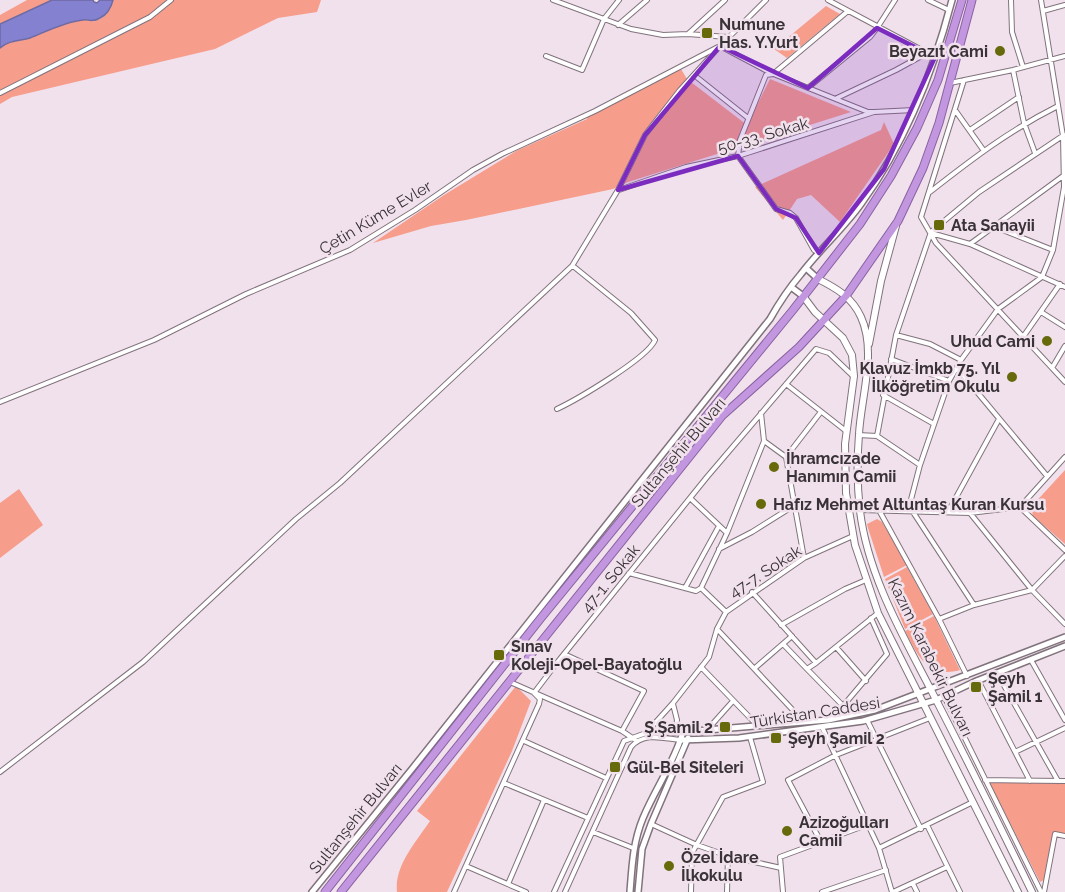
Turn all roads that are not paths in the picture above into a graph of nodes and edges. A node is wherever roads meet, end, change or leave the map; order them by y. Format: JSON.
{"nodes":[{"id":1,"x":171,"y":0,"type":"edge"},
{"id":2,"x":553,"y":0,"type":"edge"},
{"id":3,"x":619,"y":0,"type":"edge"},
{"id":4,"x":647,"y":0,"type":"edge"},
{"id":5,"x":725,"y":0,"type":"edge"},
{"id":6,"x":766,"y":0,"type":"edge"},
{"id":7,"x":828,"y":0,"type":"edge"},
{"id":8,"x":844,"y":0,"type":"edge"},
{"id":9,"x":895,"y":0,"type":"edge"},
{"id":10,"x":928,"y":0,"type":"edge"},
{"id":11,"x":952,"y":0,"type":"edge"},
{"id":12,"x":962,"y":0,"type":"edge"},
{"id":13,"x":972,"y":0,"type":"edge"},
{"id":14,"x":1011,"y":0,"type":"edge"},
{"id":15,"x":1041,"y":0,"type":"edge"},
{"id":16,"x":1065,"y":5,"type":"edge"},
{"id":17,"x":839,"y":6,"type":"junction"},
{"id":18,"x":950,"y":10,"type":"junction"},
{"id":19,"x":848,"y":11,"type":"junction"},
{"id":20,"x":1043,"y":11,"type":"junction"},
{"id":21,"x":604,"y":20,"type":"junction"},
{"id":22,"x":618,"y":25,"type":"junction"},
{"id":23,"x":878,"y":28,"type":"junction"},
{"id":24,"x":688,"y":34,"type":"junction"},
{"id":25,"x":728,"y":37,"type":"junction"},
{"id":26,"x":720,"y":46,"type":"junction"},
{"id":27,"x":927,"y":53,"type":"junction"},
{"id":28,"x":546,"y":56,"type":"dead end"},
{"id":29,"x":1065,"y":56,"type":"edge"},
{"id":30,"x":935,"y":57,"type":"junction"},
{"id":31,"x":1052,"y":59,"type":"junction"},
{"id":32,"x":1023,"y":67,"type":"junction"},
{"id":33,"x":1013,"y":70,"type":"junction"},
{"id":34,"x":773,"y":74,"type":"junction"},
{"id":35,"x":694,"y":75,"type":"junction"},
{"id":36,"x":964,"y":80,"type":"junction"},
{"id":37,"x":950,"y":83,"type":"junction"},
{"id":38,"x":808,"y":88,"type":"junction"},
{"id":39,"x":0,"y":93,"type":"edge"},
{"id":40,"x":1019,"y":97,"type":"junction"},
{"id":41,"x":837,"y":98,"type":"junction"},
{"id":42,"x":1058,"y":106,"type":"junction"},
{"id":43,"x":915,"y":110,"type":"junction"},
{"id":44,"x":954,"y":110,"type":"junction"},
{"id":45,"x":874,"y":112,"type":"junction"},
{"id":46,"x":748,"y":118,"type":"junction"},
{"id":47,"x":1024,"y":123,"type":"junction"},
{"id":48,"x":970,"y":130,"type":"junction"},
{"id":49,"x":1064,"y":135,"type":"edge"},
{"id":50,"x":984,"y":151,"type":"junction"},
{"id":51,"x":1035,"y":153,"type":"junction"},
{"id":52,"x":738,"y":156,"type":"junction"},
{"id":53,"x":1063,"y":176,"type":"junction"},
{"id":54,"x":1064,"y":187,"type":"edge"},
{"id":55,"x":618,"y":190,"type":"junction"},
{"id":56,"x":928,"y":193,"type":"junction"},
{"id":57,"x":1064,"y":196,"type":"edge"},
{"id":58,"x":898,"y":221,"type":"junction"},
{"id":59,"x":994,"y":227,"type":"junction"},
{"id":60,"x":931,"y":232,"type":"junction"},
{"id":61,"x":970,"y":244,"type":"junction"},
{"id":62,"x":1053,"y":250,"type":"junction"},
{"id":63,"x":819,"y":253,"type":"junction"},
{"id":64,"x":572,"y":266,"type":"junction"},
{"id":65,"x":806,"y":268,"type":"junction"},
{"id":66,"x":1042,"y":277,"type":"junction"},
{"id":67,"x":818,"y":279,"type":"junction"},
{"id":68,"x":1063,"y":286,"type":"edge"},
{"id":69,"x":790,"y":287,"type":"junction"},
{"id":70,"x":846,"y":296,"type":"junction"},
{"id":71,"x":803,"y":297,"type":"junction"},
{"id":72,"x":998,"y":309,"type":"junction"},
{"id":73,"x":1041,"y":312,"type":"junction"},
{"id":74,"x":824,"y":320,"type":"junction"},
{"id":75,"x":1065,"y":327,"type":"edge"},
{"id":76,"x":896,"y":335,"type":"junction"},
{"id":77,"x":1023,"y":337,"type":"junction"},
{"id":78,"x":1065,"y":346,"type":"edge"},
{"id":79,"x":867,"y":353,"type":"junction"},
{"id":80,"x":891,"y":359,"type":"junction"},
{"id":81,"x":961,"y":360,"type":"junction"},
{"id":82,"x":957,"y":368,"type":"junction"},
{"id":83,"x":1052,"y":368,"type":"junction"},
{"id":84,"x":854,"y":376,"type":"junction"},
{"id":85,"x":949,"y":381,"type":"junction"},
{"id":86,"x":1065,"y":382,"type":"edge"},
{"id":87,"x":786,"y":384,"type":"junction"},
{"id":88,"x":884,"y":395,"type":"junction"},
{"id":89,"x":0,"y":402,"type":"edge"},
{"id":90,"x":557,"y":409,"type":"dead end"},
{"id":91,"x":761,"y":413,"type":"junction"},
{"id":92,"x":820,"y":413,"type":"junction"},
{"id":93,"x":999,"y":419,"type":"junction"},
{"id":94,"x":934,"y":424,"type":"junction"},
{"id":95,"x":846,"y":431,"type":"junction"},
{"id":96,"x":858,"y":435,"type":"junction"},
{"id":97,"x":877,"y":436,"type":"junction"},
{"id":98,"x":764,"y":441,"type":"junction"},
{"id":99,"x":786,"y":457,"type":"junction"},
{"id":100,"x":1065,"y":457,"type":"edge"},
{"id":101,"x":920,"y":465,"type":"junction"},
{"id":102,"x":1047,"y":476,"type":"junction"},
{"id":103,"x":690,"y":498,"type":"junction"},
{"id":104,"x":795,"y":505,"type":"junction"},
{"id":105,"x":1020,"y":507,"type":"junction"},
{"id":106,"x":860,"y":510,"type":"junction"},
{"id":107,"x":880,"y":512,"type":"junction"},
{"id":108,"x":910,"y":512,"type":"junction"},
{"id":109,"x":948,"y":512,"type":"junction"},
{"id":110,"x":970,"y":513,"type":"junction"},
{"id":111,"x":719,"y":526,"type":"junction"},
{"id":112,"x":727,"y":533,"type":"junction"},
{"id":113,"x":853,"y":536,"type":"junction"},
{"id":114,"x":719,"y":549,"type":"junction"},
{"id":115,"x":1065,"y":550,"type":"edge"},
{"id":116,"x":1065,"y":556,"type":"edge"},
{"id":117,"x":804,"y":558,"type":"junction"},
{"id":118,"x":629,"y":573,"type":"junction"},
{"id":119,"x":866,"y":580,"type":"junction"},
{"id":120,"x":685,"y":588,"type":"junction"},
{"id":121,"x":701,"y":588,"type":"junction"},
{"id":122,"x":1032,"y":590,"type":"junction"},
{"id":123,"x":752,"y":592,"type":"junction"},
{"id":124,"x":974,"y":605,"type":"junction"},
{"id":125,"x":726,"y":612,"type":"junction"},
{"id":126,"x":878,"y":613,"type":"junction"},
{"id":127,"x":871,"y":618,"type":"junction"},
{"id":128,"x":939,"y":619,"type":"junction"},
{"id":129,"x":1065,"y":624,"type":"edge"},
{"id":130,"x":781,"y":625,"type":"junction"},
{"id":131,"x":717,"y":629,"type":"junction"},
{"id":132,"x":792,"y":636,"type":"junction"},
{"id":133,"x":1065,"y":637,"type":"edge"},
{"id":134,"x":783,"y":644,"type":"junction"},
{"id":135,"x":1065,"y":646,"type":"edge"},
{"id":136,"x":836,"y":647,"type":"junction"},
{"id":137,"x":564,"y":654,"type":"junction"},
{"id":138,"x":1031,"y":660,"type":"junction"},
{"id":139,"x":816,"y":663,"type":"junction"},
{"id":140,"x":701,"y":667,"type":"junction"},
{"id":141,"x":755,"y":668,"type":"junction"},
{"id":142,"x":807,"y":669,"type":"junction"},
{"id":143,"x":997,"y":673,"type":"junction"},
{"id":144,"x":967,"y":676,"type":"junction"},
{"id":145,"x":978,"y":680,"type":"junction"},
{"id":146,"x":509,"y":681,"type":"junction"},
{"id":147,"x":866,"y":681,"type":"junction"},
{"id":148,"x":930,"y":688,"type":"junction"},
{"id":149,"x":534,"y":693,"type":"junction"},
{"id":150,"x":917,"y":693,"type":"junction"},
{"id":151,"x":944,"y":696,"type":"junction"},
{"id":152,"x":733,"y":700,"type":"junction"},
{"id":153,"x":936,"y":700,"type":"junction"},
{"id":154,"x":673,"y":703,"type":"junction"},
{"id":155,"x":922,"y":704,"type":"junction"},
{"id":156,"x":843,"y":706,"type":"junction"},
{"id":157,"x":852,"y":714,"type":"junction"},
{"id":158,"x":930,"y":718,"type":"junction"},
{"id":159,"x":867,"y":720,"type":"junction"},
{"id":160,"x":1065,"y":720,"type":"edge"},
{"id":161,"x":804,"y":722,"type":"junction"},
{"id":162,"x":758,"y":726,"type":"junction"},
{"id":163,"x":822,"y":726,"type":"junction"},
{"id":164,"x":1065,"y":728,"type":"edge"},
{"id":165,"x":707,"y":730,"type":"junction"},
{"id":166,"x":622,"y":731,"type":"junction"},
{"id":167,"x":683,"y":732,"type":"junction"},
{"id":168,"x":690,"y":732,"type":"junction"},
{"id":169,"x":646,"y":733,"type":"junction"},
{"id":170,"x":675,"y":733,"type":"junction"},
{"id":171,"x":750,"y":736,"type":"junction"},
{"id":172,"x":631,"y":737,"type":"junction"},
{"id":173,"x":684,"y":740,"type":"junction"},
{"id":174,"x":877,"y":740,"type":"junction"},
{"id":175,"x":524,"y":741,"type":"junction"},
{"id":176,"x":637,"y":741,"type":"junction"},
{"id":177,"x":1036,"y":743,"type":"junction"},
{"id":178,"x":1015,"y":752,"type":"junction"},
{"id":179,"x":836,"y":755,"type":"junction"},
{"id":180,"x":0,"y":772,"type":"edge"},
{"id":181,"x":606,"y":778,"type":"junction"},
{"id":182,"x":984,"y":780,"type":"junction"},
{"id":183,"x":1030,"y":781,"type":"junction"},
{"id":184,"x":1058,"y":781,"type":"junction"},
{"id":185,"x":1065,"y":781,"type":"edge"},
{"id":186,"x":504,"y":783,"type":"junction"},
{"id":187,"x":544,"y":800,"type":"junction"},
{"id":188,"x":973,"y":802,"type":"junction"},
{"id":189,"x":588,"y":818,"type":"junction"},
{"id":190,"x":651,"y":824,"type":"junction"},
{"id":191,"x":869,"y":824,"type":"junction"},
{"id":192,"x":927,"y":825,"type":"junction"},
{"id":193,"x":921,"y":829,"type":"junction"},
{"id":194,"x":593,"y":832,"type":"junction"},
{"id":195,"x":1065,"y":836,"type":"edge"},
{"id":196,"x":820,"y":842,"type":"junction"},
{"id":197,"x":697,"y":845,"type":"junction"},
{"id":198,"x":633,"y":848,"type":"junction"},
{"id":199,"x":879,"y":848,"type":"junction"},
{"id":200,"x":728,"y":856,"type":"junction"},
{"id":201,"x":466,"y":866,"type":"junction"},
{"id":202,"x":947,"y":867,"type":"junction"},
{"id":203,"x":781,"y":868,"type":"junction"},
{"id":204,"x":886,"y":870,"type":"junction"},
{"id":205,"x":508,"y":884,"type":"junction"},
{"id":206,"x":913,"y":884,"type":"junction"},
{"id":207,"x":312,"y":892,"type":"edge"},
{"id":208,"x":325,"y":892,"type":"edge"},
{"id":209,"x":341,"y":892,"type":"edge"},
{"id":210,"x":453,"y":892,"type":"edge"},
{"id":211,"x":526,"y":892,"type":"edge"},
{"id":212,"x":554,"y":892,"type":"edge"},
{"id":213,"x":565,"y":892,"type":"edge"},
{"id":214,"x":630,"y":892,"type":"edge"},
{"id":215,"x":638,"y":892,"type":"edge"},
{"id":216,"x":691,"y":892,"type":"edge"},
{"id":217,"x":727,"y":892,"type":"edge"},
{"id":218,"x":783,"y":892,"type":"edge"},
{"id":219,"x":823,"y":892,"type":"edge"},
{"id":220,"x":893,"y":892,"type":"edge"},
{"id":221,"x":917,"y":892,"type":"edge"},
{"id":222,"x":960,"y":892,"type":"edge"},
{"id":223,"x":1018,"y":892,"type":"edge"},
{"id":224,"x":1032,"y":892,"type":"edge"},
{"id":225,"x":1042,"y":892,"type":"edge"}],
"edges":[{"from":1,"to":39,"type":"street"},
{"from":2,"to":21,"type":"street"},
{"from":3,"to":21,"type":"street"},
{"from":4,"to":22,"type":"street"},
{"from":5,"to":24,"type":"street"},
{"from":6,"to":25,"type":"street"},
{"from":7,"to":17,"type":"street"},
{"from":8,"to":17,"type":"street"},
{"from":9,"to":23,"type":"street"},
{"from":10,"to":18,"type":"street"},
{"from":11,"to":18,"type":"street","name":"Sultanşehir Bulvarı"},
{"from":12,"to":67,"type":"highway","name":"Sultanşehir Bulvarı"},
{"from":13,"to":37,"type":"highway","name":"Sultanşehir Bulvarı"},
{"from":14,"to":32,"type":"street"},
{"from":15,"to":20,"type":"street"},
{"from":16,"to":20,"type":"street"},
{"from":17,"to":19,"type":"street"},
{"from":18,"to":30,"type":"street","name":"Sultanşehir Bulvarı"},
{"from":19,"to":23,"type":"street"},
{"from":19,"to":34,"type":"street"},
{"from":20,"to":31,"type":"street"},
{"from":21,"to":22,"type":"street"},
{"from":21,"to":28,"type":"street"},
{"from":22,"to":24,"type":"street"},
{"from":23,"to":27,"type":"street"},
{"from":23,"to":38,"type":"street"},
{"from":24,"to":25,"type":"street"},
{"from":25,"to":26,"type":"street"},
{"from":26,"to":34,"type":"street"},
{"from":26,"to":35,"type":"street"},
{"from":26,"to":89,"type":"street","name":"Çetin Küme Evler"},
{"from":27,"to":30,"type":"street"},
{"from":27,"to":41,"type":"street"},
{"from":29,"to":31,"type":"street"},
{"from":30,"to":43,"type":"street","name":"Sultanşehir Bulvarı"},
{"from":31,"to":32,"type":"street"},
{"from":31,"to":42,"type":"street"},
{"from":32,"to":33,"type":"street"},
{"from":33,"to":36,"type":"street"},
{"from":33,"to":40,"type":"street"},
{"from":34,"to":38,"type":"street"},
{"from":34,"to":46,"type":"street"},
{"from":35,"to":46,"type":"street"},
{"from":35,"to":55,"type":"street"},
{"from":36,"to":37,"type":"street"},
{"from":36,"to":44,"type":"street"},
{"from":37,"to":58,"type":"highway","name":"Sultanşehir Bulvarı"},
{"from":38,"to":41,"type":"street"},
{"from":40,"to":47,"type":"street"},
{"from":40,"to":48,"type":"street"},
{"from":41,"to":45,"type":"street"},
{"from":42,"to":47,"type":"street"},
{"from":42,"to":49,"type":"street"},
{"from":43,"to":45,"type":"street","name":"50-33. Sokak"},
{"from":43,"to":63,"type":"street","name":"Sultanşehir Bulvarı"},
{"from":44,"to":48,"type":"street"},
{"from":44,"to":56,"type":"street"},
{"from":45,"to":52,"type":"street","name":"50-33. Sokak"},
{"from":46,"to":52,"type":"street"},
{"from":47,"to":50,"type":"street"},
{"from":47,"to":51,"type":"street"},
{"from":48,"to":50,"type":"street"},
{"from":49,"to":51,"type":"street"},
{"from":49,"to":53,"type":"street"},
{"from":50,"to":56,"type":"street"},
{"from":51,"to":60,"type":"street"},
{"from":52,"to":55,"type":"street","name":"50-33. Sokak"},
{"from":52,"to":63,"type":"street"},
{"from":53,"to":54,"type":"street"},
{"from":53,"to":59,"type":"street"},
{"from":54,"to":57,"type":"street"},
{"from":55,"to":64,"type":"street"},
{"from":56,"to":60,"type":"street"},
{"from":57,"to":62,"type":"street"},
{"from":58,"to":70,"type":"highway","name":"Sultanşehir Bulvarı"},
{"from":58,"to":79,"type":"main road"},
{"from":59,"to":61,"type":"street"},
{"from":59,"to":62,"type":"street"},
{"from":60,"to":61,"type":"street"},
{"from":60,"to":72,"type":"street"},
{"from":60,"to":76,"type":"street"},
{"from":61,"to":66,"type":"street"},
{"from":62,"to":66,"type":"street"},
{"from":63,"to":65,"type":"street","name":"Sultanşehir Bulvarı"},
{"from":64,"to":90,"type":"street"},
{"from":64,"to":180,"type":"street"},
{"from":65,"to":67,"type":"street","name":"Kazım Karabekir Bulvarı"},
{"from":65,"to":69,"type":"street","name":"Sultanşehir Bulvarı"},
{"from":66,"to":68,"type":"street"},
{"from":66,"to":72,"type":"street"},
{"from":67,"to":70,"type":"main road","name":"Kazım Karabekir Bulvarı"},
{"from":67,"to":71,"type":"highway","name":"Sultanşehir Bulvarı"},
{"from":68,"to":73,"type":"street"},
{"from":69,"to":71,"type":"street"},
{"from":69,"to":207,"type":"street","name":"Sultanşehir Bulvarı"},
{"from":70,"to":74,"type":"highway","name":"Sultanşehir Bulvarı"},
{"from":70,"to":79,"type":"main road","name":"Kazım Karabekir Bulvarı"},
{"from":71,"to":74,"type":"main road","name":"Kazım Karabekir Bulvarı"},
{"from":71,"to":208,"type":"highway","name":"Sultanşehir Bulvarı"},
{"from":72,"to":77,"type":"street"},
{"from":72,"to":81,"type":"street"},
{"from":73,"to":75,"type":"street"},
{"from":73,"to":77,"type":"street"},
{"from":74,"to":84,"type":"main road","name":"Kazım Karabekir Bulvarı"},
{"from":74,"to":146,"type":"highway","name":"Sultanşehir Bulvarı"},
{"from":76,"to":80,"type":"street"},
{"from":76,"to":81,"type":"street"},
{"from":77,"to":83,"type":"street"},
{"from":78,"to":83,"type":"street"},
{"from":79,"to":96,"type":"main road","name":"Kazım Karabekir Bulvarı"},
{"from":80,"to":85,"type":"street"},
{"from":80,"to":88,"type":"street"},
{"from":81,"to":82,"type":"street"},
{"from":82,"to":85,"type":"street"},
{"from":82,"to":93,"type":"street"},
{"from":83,"to":86,"type":"street"},
{"from":84,"to":87,"type":"street","name":"47-1. Sokak"},
{"from":84,"to":95,"type":"main road","name":"Kazım Karabekir Bulvarı"},
{"from":85,"to":94,"type":"street"},
{"from":87,"to":91,"type":"street","name":"47-1. Sokak"},
{"from":87,"to":92,"type":"street"},
{"from":88,"to":94,"type":"street"},
{"from":88,"to":97,"type":"street"},
{"from":91,"to":98,"type":"street"},
{"from":91,"to":103,"type":"street","name":"47-1. Sokak"},
{"from":92,"to":95,"type":"street"},
{"from":92,"to":99,"type":"street"},
{"from":93,"to":102,"type":"street"},
{"from":93,"to":109,"type":"street"},
{"from":94,"to":101,"type":"street"},
{"from":95,"to":113,"type":"main road","name":"Kazım Karabekir Bulvarı"},
{"from":96,"to":97,"type":"street"},
{"from":96,"to":106,"type":"main road","name":"Kazım Karabekir Bulvarı"},
{"from":97,"to":101,"type":"street"},
{"from":98,"to":99,"type":"street"},
{"from":98,"to":112,"type":"street"},
{"from":99,"to":104,"type":"street"},
{"from":100,"to":102,"type":"street"},
{"from":101,"to":108,"type":"street"},
{"from":102,"to":105,"type":"street"},
{"from":103,"to":111,"type":"street"},
{"from":103,"to":118,"type":"street","name":"47-1. Sokak"},
{"from":104,"to":114,"type":"street"},
{"from":104,"to":117,"type":"street"},
{"from":105,"to":110,"type":"street"},
{"from":105,"to":115,"type":"street"},
{"from":106,"to":107,"type":"street"},
{"from":106,"to":148,"type":"main road","name":"Kazım Karabekir Bulvarı"},
{"from":107,"to":108,"type":"street"},
{"from":107,"to":128,"type":"street"},
{"from":108,"to":109,"type":"street"},
{"from":108,"to":124,"type":"street"},
{"from":109,"to":110,"type":"street"},
{"from":110,"to":122,"type":"street"},
{"from":111,"to":112,"type":"street"},
{"from":111,"to":120,"type":"street"},
{"from":112,"to":114,"type":"street"},
{"from":113,"to":117,"type":"street","name":"47-7. Sokak"},
{"from":113,"to":119,"type":"main road","name":"Kazım Karabekir Bulvarı"},
{"from":114,"to":121,"type":"street"},
{"from":116,"to":122,"type":"street"},
{"from":117,"to":123,"type":"street","name":"47-7. Sokak"},
{"from":118,"to":120,"type":"street"},
{"from":118,"to":137,"type":"street","name":"47-1. Sokak"},
{"from":119,"to":126,"type":"main road","name":"Kazım Karabekir Bulvarı"},
{"from":119,"to":130,"type":"street"},
{"from":120,"to":121,"type":"street"},
{"from":121,"to":125,"type":"street"},
{"from":122,"to":124,"type":"street"},
{"from":122,"to":129,"type":"street"},
{"from":123,"to":125,"type":"street","name":"47-7. Sokak"},
{"from":123,"to":130,"type":"street"},
{"from":124,"to":128,"type":"street"},
{"from":125,"to":131,"type":"street","name":"47-7. Sokak"},
{"from":126,"to":127,"type":"street"},
{"from":126,"to":150,"type":"main road","name":"Kazım Karabekir Bulvarı"},
{"from":127,"to":136,"type":"street"},
{"from":127,"to":147,"type":"street"},
{"from":128,"to":144,"type":"street"},
{"from":130,"to":132,"type":"street"},
{"from":131,"to":140,"type":"street","name":"47-7. Sokak"},
{"from":131,"to":141,"type":"street"},
{"from":132,"to":134,"type":"street"},
{"from":132,"to":139,"type":"street"},
{"from":133,"to":144,"type":"street","name":"Türkistan Caddesi"},
{"from":134,"to":141,"type":"street"},
{"from":134,"to":142,"type":"street"},
{"from":135,"to":138,"type":"street","name":"Türkistan Caddesi"},
{"from":136,"to":139,"type":"street"},
{"from":136,"to":147,"type":"street"},
{"from":137,"to":149,"type":"street","name":"47-1. Sokak"},
{"from":137,"to":166,"type":"street"},
{"from":138,"to":143,"type":"street","name":"Türkistan Caddesi"},
{"from":138,"to":160,"type":"street"},
{"from":139,"to":142,"type":"street"},
{"from":140,"to":152,"type":"street"},
{"from":140,"to":154,"type":"street","name":"47-7. Sokak"},
{"from":141,"to":161,"type":"street"},
{"from":142,"to":156,"type":"street"},
{"from":143,"to":145,"type":"street","name":"Türkistan Caddesi"},
{"from":143,"to":177,"type":"street"},
{"from":144,"to":148,"type":"street","name":"Türkistan Caddesi"},
{"from":145,"to":151,"type":"street","name":"Türkistan Caddesi"},
{"from":145,"to":178,"type":"street"},
{"from":146,"to":149,"type":"street"},
{"from":146,"to":209,"type":"highway","name":"Sultanşehir Bulvarı"},
{"from":147,"to":156,"type":"street"},
{"from":148,"to":150,"type":"street","name":"Türkistan Caddesi"},
{"from":148,"to":153,"type":"main road","name":"Kazım Karabekir Bulvarı"},
{"from":149,"to":166,"type":"street"},
{"from":149,"to":175,"type":"street"},
{"from":150,"to":155,"type":"main road","name":"Kazım Karabekir Bulvarı"},
{"from":150,"to":157,"type":"street","name":"Türkistan Caddesi"},
{"from":151,"to":153,"type":"street","name":"Türkistan Caddesi"},
{"from":151,"to":182,"type":"street"},
{"from":152,"to":162,"type":"street"},
{"from":152,"to":165,"type":"street"},
{"from":153,"to":155,"type":"street","name":"Türkistan Caddesi"},
{"from":153,"to":224,"type":"main road","name":"Kazım Karabekir Bulvarı"},
{"from":154,"to":169,"type":"street","name":"47-7. Sokak"},
{"from":154,"to":170,"type":"street"},
{"from":155,"to":158,"type":"main road","name":"Kazım Karabekir Bulvarı"},
{"from":155,"to":159,"type":"street","name":"Türkistan Caddesi"},
{"from":156,"to":157,"type":"street"},
{"from":157,"to":161,"type":"street","name":"Türkistan Caddesi"},
{"from":158,"to":174,"type":"street"},
{"from":158,"to":188,"type":"main road","name":"Kazım Karabekir Bulvarı"},
{"from":159,"to":163,"type":"street","name":"Türkistan Caddesi"},
{"from":159,"to":174,"type":"street"},
{"from":161,"to":162,"type":"street","name":"Türkistan Caddesi"},
{"from":162,"to":165,"type":"street","name":"Türkistan Caddesi"},
{"from":163,"to":171,"type":"street","name":"Türkistan Caddesi"},
{"from":163,"to":179,"type":"street"},
{"from":164,"to":177,"type":"street"},
{"from":165,"to":168,"type":"street","name":"Türkistan Caddesi"},
{"from":166,"to":172,"type":"street"},
{"from":167,"to":168,"type":"street","name":"Türkistan Caddesi"},
{"from":167,"to":170,"type":"street","name":"Türkistan Caddesi"},
{"from":167,"to":173,"type":"street"},
{"from":168,"to":173,"type":"street"},
{"from":169,"to":170,"type":"street","name":"Türkistan Caddesi"},
{"from":169,"to":172,"type":"street","name":"Türkistan Caddesi"},
{"from":171,"to":173,"type":"street","name":"Türkistan Caddesi"},
{"from":171,"to":197,"type":"street"},
{"from":172,"to":176,"type":"street"},
{"from":172,"to":181,"type":"street"},
{"from":173,"to":176,"type":"street","name":"Türkistan Caddesi"},
{"from":173,"to":190,"type":"street"},
{"from":173,"to":198,"type":"street"},
{"from":174,"to":179,"type":"street"},
{"from":174,"to":193,"type":"street"},
{"from":175,"to":181,"type":"street"},
{"from":175,"to":186,"type":"street"},
{"from":176,"to":194,"type":"street"},
{"from":177,"to":178,"type":"street"},
{"from":177,"to":184,"type":"street"},
{"from":178,"to":183,"type":"street"},
{"from":179,"to":191,"type":"street"},
{"from":179,"to":196,"type":"street"},
{"from":181,"to":189,"type":"street"},
{"from":182,"to":183,"type":"street"},
{"from":182,"to":225,"type":"street"},
{"from":183,"to":184,"type":"street"},
{"from":184,"to":185,"type":"street"},
{"from":186,"to":187,"type":"street"},
{"from":186,"to":201,"type":"street"},
{"from":187,"to":189,"type":"street"},
{"from":187,"to":205,"type":"street"},
{"from":188,"to":192,"type":"street"},
{"from":188,"to":223,"type":"main road","name":"Kazım Karabekir Bulvarı"},
{"from":189,"to":212,"type":"street"},
{"from":190,"to":197,"type":"street"},
{"from":190,"to":215,"type":"street"},
{"from":191,"to":196,"type":"street"},
{"from":191,"to":199,"type":"street"},
{"from":192,"to":193,"type":"street"},
{"from":192,"to":202,"type":"street"},
{"from":193,"to":199,"type":"street"},
{"from":194,"to":198,"type":"street"},
{"from":194,"to":213,"type":"street"},
{"from":195,"to":225,"type":"street"},
{"from":196,"to":203,"type":"street"},
{"from":197,"to":200,"type":"street"},
{"from":197,"to":216,"type":"street"},
{"from":198,"to":214,"type":"street"},
{"from":199,"to":204,"type":"street"},
{"from":200,"to":203,"type":"street"},
{"from":200,"to":217,"type":"street"},
{"from":201,"to":205,"type":"street"},
{"from":201,"to":210,"type":"street"},
{"from":202,"to":206,"type":"street"},
{"from":202,"to":222,"type":"street"},
{"from":203,"to":218,"type":"street"},
{"from":204,"to":219,"type":"street"},
{"from":204,"to":220,"type":"street"},
{"from":205,"to":211,"type":"street"},
{"from":206,"to":220,"type":"street"},
{"from":206,"to":221,"type":"street"}]}
